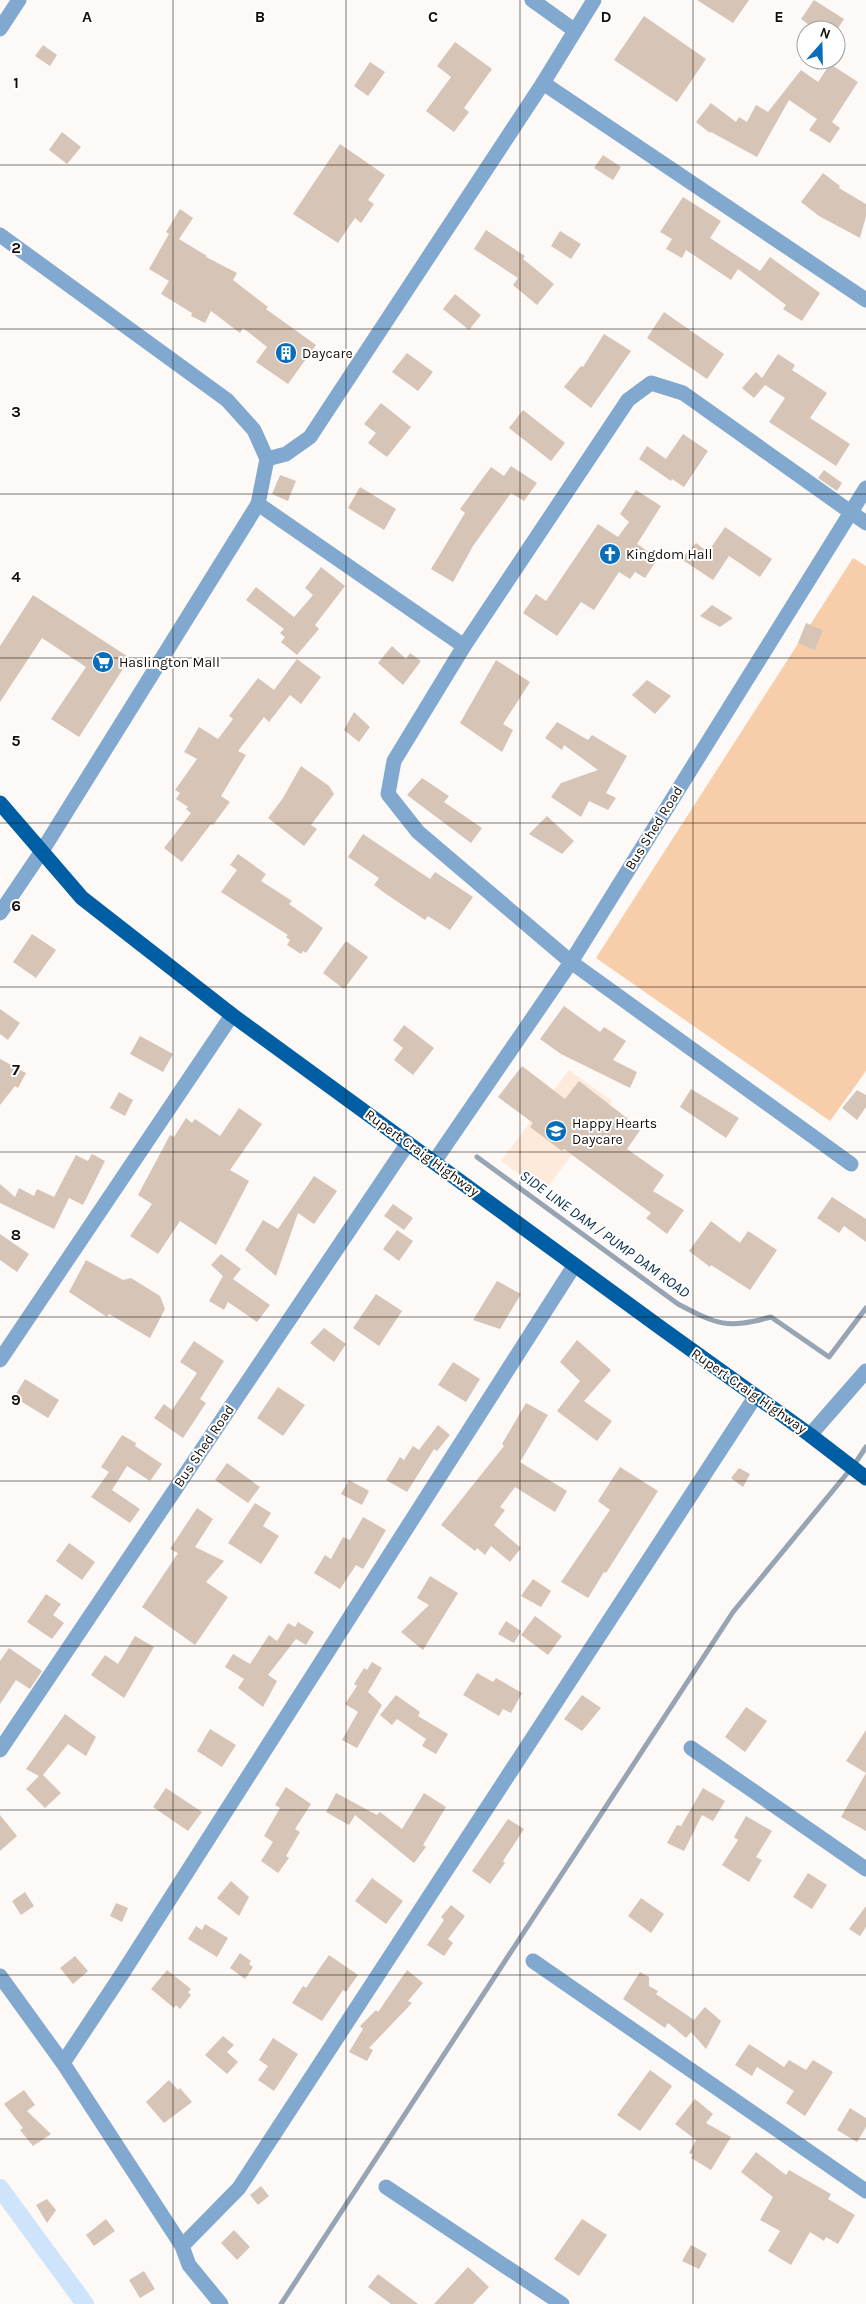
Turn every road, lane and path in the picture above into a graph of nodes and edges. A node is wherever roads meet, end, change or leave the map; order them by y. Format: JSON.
{"nodes":[{"id":1,"x":18,"y":0,"type":"edge"},
{"id":2,"x":532,"y":0,"type":"edge"},
{"id":3,"x":594,"y":0,"type":"edge"},
{"id":4,"x":0,"y":29,"type":"edge"},
{"id":5,"x":574,"y":30,"type":"junction"},
{"id":6,"x":542,"y":83,"type":"junction"},
{"id":7,"x":0,"y":235,"type":"edge"},
{"id":8,"x":866,"y":300,"type":"edge"},
{"id":9,"x":267,"y":459,"type":"junction"},
{"id":10,"x":866,"y":488,"type":"edge"},
{"id":11,"x":258,"y":504,"type":"junction"},
{"id":12,"x":850,"y":512,"type":"junction"},
{"id":13,"x":866,"y":523,"type":"edge"},
{"id":14,"x":464,"y":646,"type":"junction"},
{"id":15,"x":0,"y":803,"type":"edge"},
{"id":16,"x":42,"y":851,"type":"junction"},
{"id":17,"x":0,"y":913,"type":"edge"},
{"id":18,"x":571,"y":962,"type":"junction"},
{"id":19,"x":232,"y":1015,"type":"junction"},
{"id":20,"x":408,"y":1143,"type":"junction"},
{"id":21,"x":434,"y":1162,"type":"junction"},
{"id":22,"x":851,"y":1164,"type":"dead end"},
{"id":23,"x":574,"y":1266,"type":"junction"},
{"id":24,"x":0,"y":1360,"type":"edge"},
{"id":25,"x":866,"y":1371,"type":"edge"},
{"id":26,"x":755,"y":1396,"type":"junction"},
{"id":27,"x":810,"y":1435,"type":"junction"},
{"id":28,"x":866,"y":1478,"type":"edge"},
{"id":29,"x":691,"y":1748,"type":"dead end"},
{"id":30,"x":0,"y":1750,"type":"edge"},
{"id":31,"x":866,"y":1869,"type":"edge"},
{"id":32,"x":533,"y":1961,"type":"dead end"},
{"id":33,"x":0,"y":1976,"type":"edge"},
{"id":34,"x":63,"y":2063,"type":"junction"},
{"id":35,"x":386,"y":2187,"type":"dead end"},
{"id":36,"x":866,"y":2190,"type":"edge"},
{"id":37,"x":182,"y":2246,"type":"junction"},
{"id":38,"x":220,"y":2304,"type":"edge"},
{"id":39,"x":562,"y":2304,"type":"edge"}],
"edges":[{"from":1,"to":4,"type":"street"},
{"from":2,"to":5,"type":"street"},
{"from":3,"to":5,"type":"street"},
{"from":5,"to":6,"type":"street"},
{"from":6,"to":8,"type":"street"},
{"from":6,"to":9,"type":"street"},
{"from":7,"to":9,"type":"street"},
{"from":9,"to":11,"type":"street"},
{"from":10,"to":12,"type":"street","name":"Bus Shed Road"},
{"from":11,"to":14,"type":"street"},
{"from":11,"to":16,"type":"street"},
{"from":12,"to":13,"type":"street"},
{"from":12,"to":14,"type":"street"},
{"from":12,"to":18,"type":"street","name":"Bus Shed Road"},
{"from":14,"to":18,"type":"street"},
{"from":15,"to":16,"type":"main road","name":"Rupert Craig Highway"},
{"from":16,"to":17,"type":"street"},
{"from":16,"to":19,"type":"main road","name":"Rupert Craig Highway"},
{"from":18,"to":21,"type":"street","name":"Bus Shed Road"},
{"from":18,"to":22,"type":"street"},
{"from":19,"to":20,"type":"main road","name":"Rupert Craig Highway"},
{"from":19,"to":24,"type":"street"},
{"from":20,"to":21,"type":"main road","name":"Rupert Craig Highway"},
{"from":20,"to":30,"type":"street","name":"Bus Shed Road"},
{"from":21,"to":23,"type":"main road","name":"Rupert Craig Highway"},
{"from":23,"to":26,"type":"main road","name":"Rupert Craig Highway"},
{"from":23,"to":34,"type":"street"},
{"from":25,"to":27,"type":"street"},
{"from":26,"to":27,"type":"main road","name":"Rupert Craig Highway"},
{"from":26,"to":37,"type":"street"},
{"from":27,"to":28,"type":"main road","name":"Rupert Craig Highway"},
{"from":29,"to":31,"type":"street"},
{"from":32,"to":36,"type":"street"},
{"from":33,"to":34,"type":"street"},
{"from":34,"to":37,"type":"street"},
{"from":35,"to":39,"type":"street"},
{"from":37,"to":38,"type":"street"}]}
